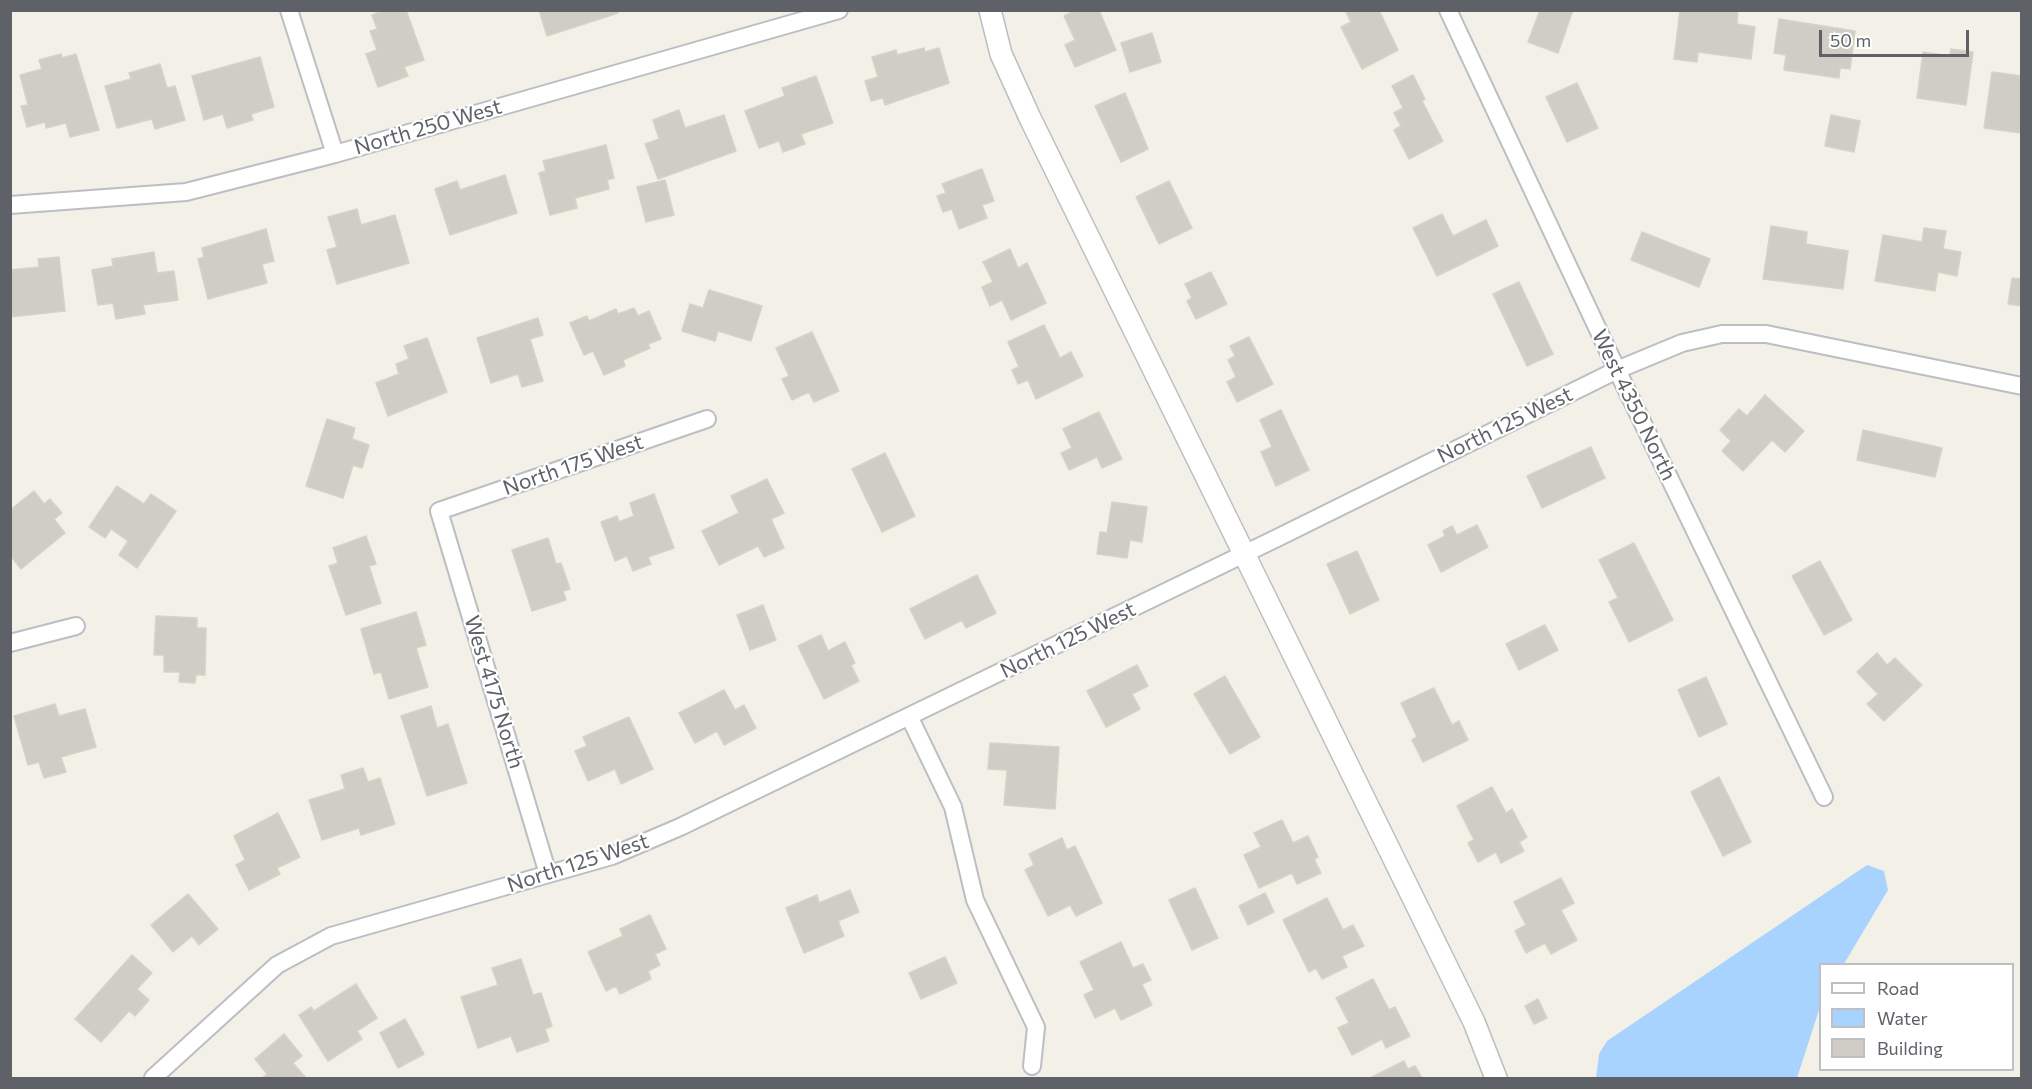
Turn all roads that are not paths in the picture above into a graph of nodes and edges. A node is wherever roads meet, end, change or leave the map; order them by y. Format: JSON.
{"nodes":[{"id":1,"x":289,"y":10,"type":"edge"},
{"id":2,"x":839,"y":10,"type":"edge"},
{"id":3,"x":990,"y":10,"type":"edge"},
{"id":4,"x":1448,"y":10,"type":"edge"},
{"id":5,"x":334,"y":154,"type":"junction"},
{"id":6,"x":10,"y":205,"type":"edge"},
{"id":7,"x":1617,"y":370,"type":"junction"},
{"id":8,"x":2022,"y":386,"type":"edge"},
{"id":9,"x":707,"y":419,"type":"dead end"},
{"id":10,"x":440,"y":511,"type":"joint"},
{"id":11,"x":1244,"y":554,"type":"junction"},
{"id":12,"x":76,"y":626,"type":"dead end"},
{"id":13,"x":10,"y":643,"type":"edge"},
{"id":14,"x":909,"y":716,"type":"junction"},
{"id":15,"x":1824,"y":797,"type":"dead end"},
{"id":16,"x":548,"y":874,"type":"junction"},
{"id":17,"x":1032,"y":1066,"type":"dead end"},
{"id":18,"x":153,"y":1078,"type":"edge"},
{"id":19,"x":1496,"y":1078,"type":"edge"}],
"edges":[{"from":1,"to":5,"type":"street"},
{"from":2,"to":5,"type":"street","name":"North 250 West"},
{"from":3,"to":11,"type":"street"},
{"from":4,"to":7,"type":"street","name":"West 4350 North"},
{"from":5,"to":6,"type":"street","name":"North 250 West"},
{"from":7,"to":8,"type":"street","name":"North 125 West"},
{"from":7,"to":11,"type":"street","name":"North 125 West"},
{"from":7,"to":15,"type":"street","name":"West 4350 North"},
{"from":9,"to":10,"type":"street","name":"North 175 West"},
{"from":10,"to":16,"type":"street","name":"West 4175 North"},
{"from":11,"to":14,"type":"street","name":"North 125 West"},
{"from":11,"to":19,"type":"street"},
{"from":12,"to":13,"type":"street"},
{"from":14,"to":16,"type":"street","name":"North 125 West"},
{"from":14,"to":17,"type":"street"},
{"from":16,"to":18,"type":"street","name":"North 125 West"}]}
